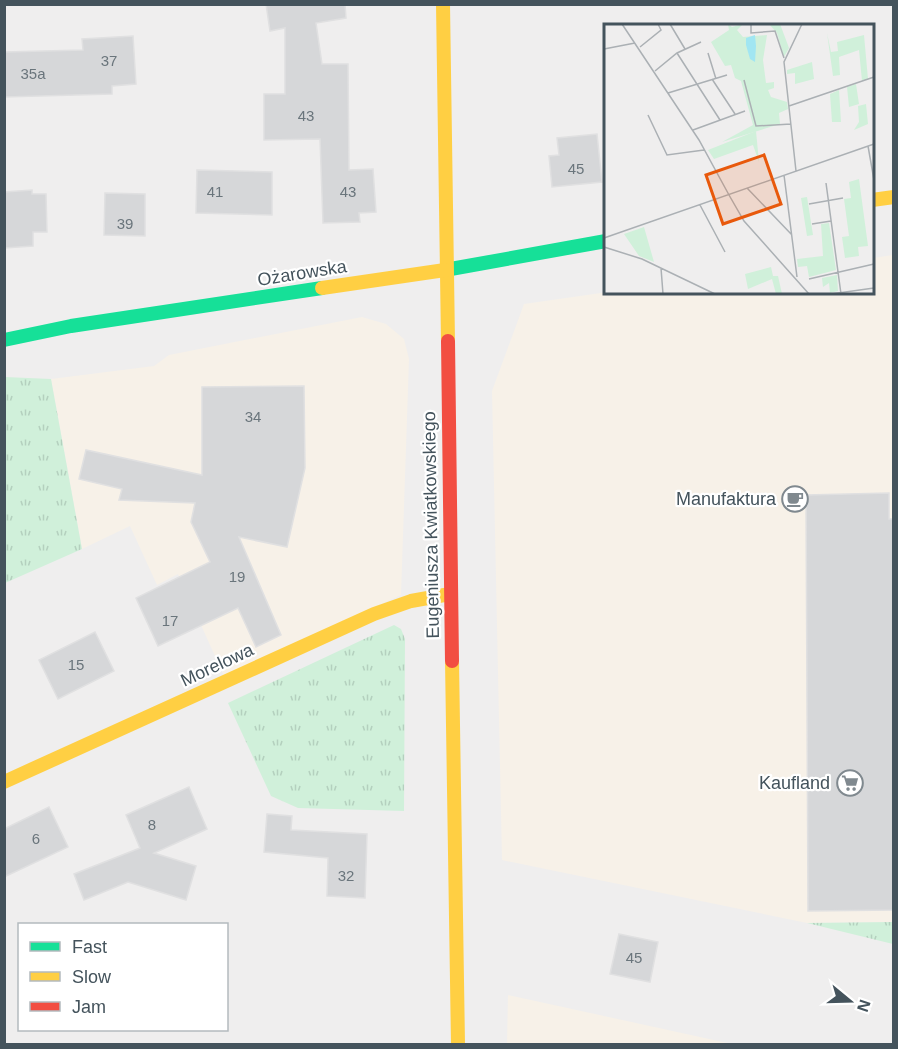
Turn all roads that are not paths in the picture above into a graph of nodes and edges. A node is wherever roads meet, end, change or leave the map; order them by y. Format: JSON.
{"nodes":[{"id":1,"x":442,"y":4,"type":"edge"},
{"id":2,"x":894,"y":197,"type":"edge"},
{"id":3,"x":874,"y":200,"type":"edge"},
{"id":4,"x":604,"y":241,"type":"edge"},
{"id":5,"x":446,"y":270,"type":"junction"},
{"id":6,"x":4,"y":340,"type":"edge"},
{"id":7,"x":450,"y":594,"type":"junction"},
{"id":8,"x":4,"y":782,"type":"edge"},
{"id":9,"x":458,"y":1044,"type":"edge"}],
"edges":[{"from":1,"to":5,"type":"main road","name":"Eugeniusza Kwiatkowskiego"},
{"from":2,"to":3,"type":"main road"},
{"from":4,"to":5,"type":"main road","name":"Ożarowska"},
{"from":5,"to":6,"type":"main road","name":"Ożarowska"},
{"from":5,"to":7,"type":"main road","name":"Eugeniusza Kwiatkowskiego"},
{"from":7,"to":8,"type":"main road","name":"Morelowa"},
{"from":7,"to":9,"type":"main road","name":"Eugeniusza Kwiatkowskiego"}]}
